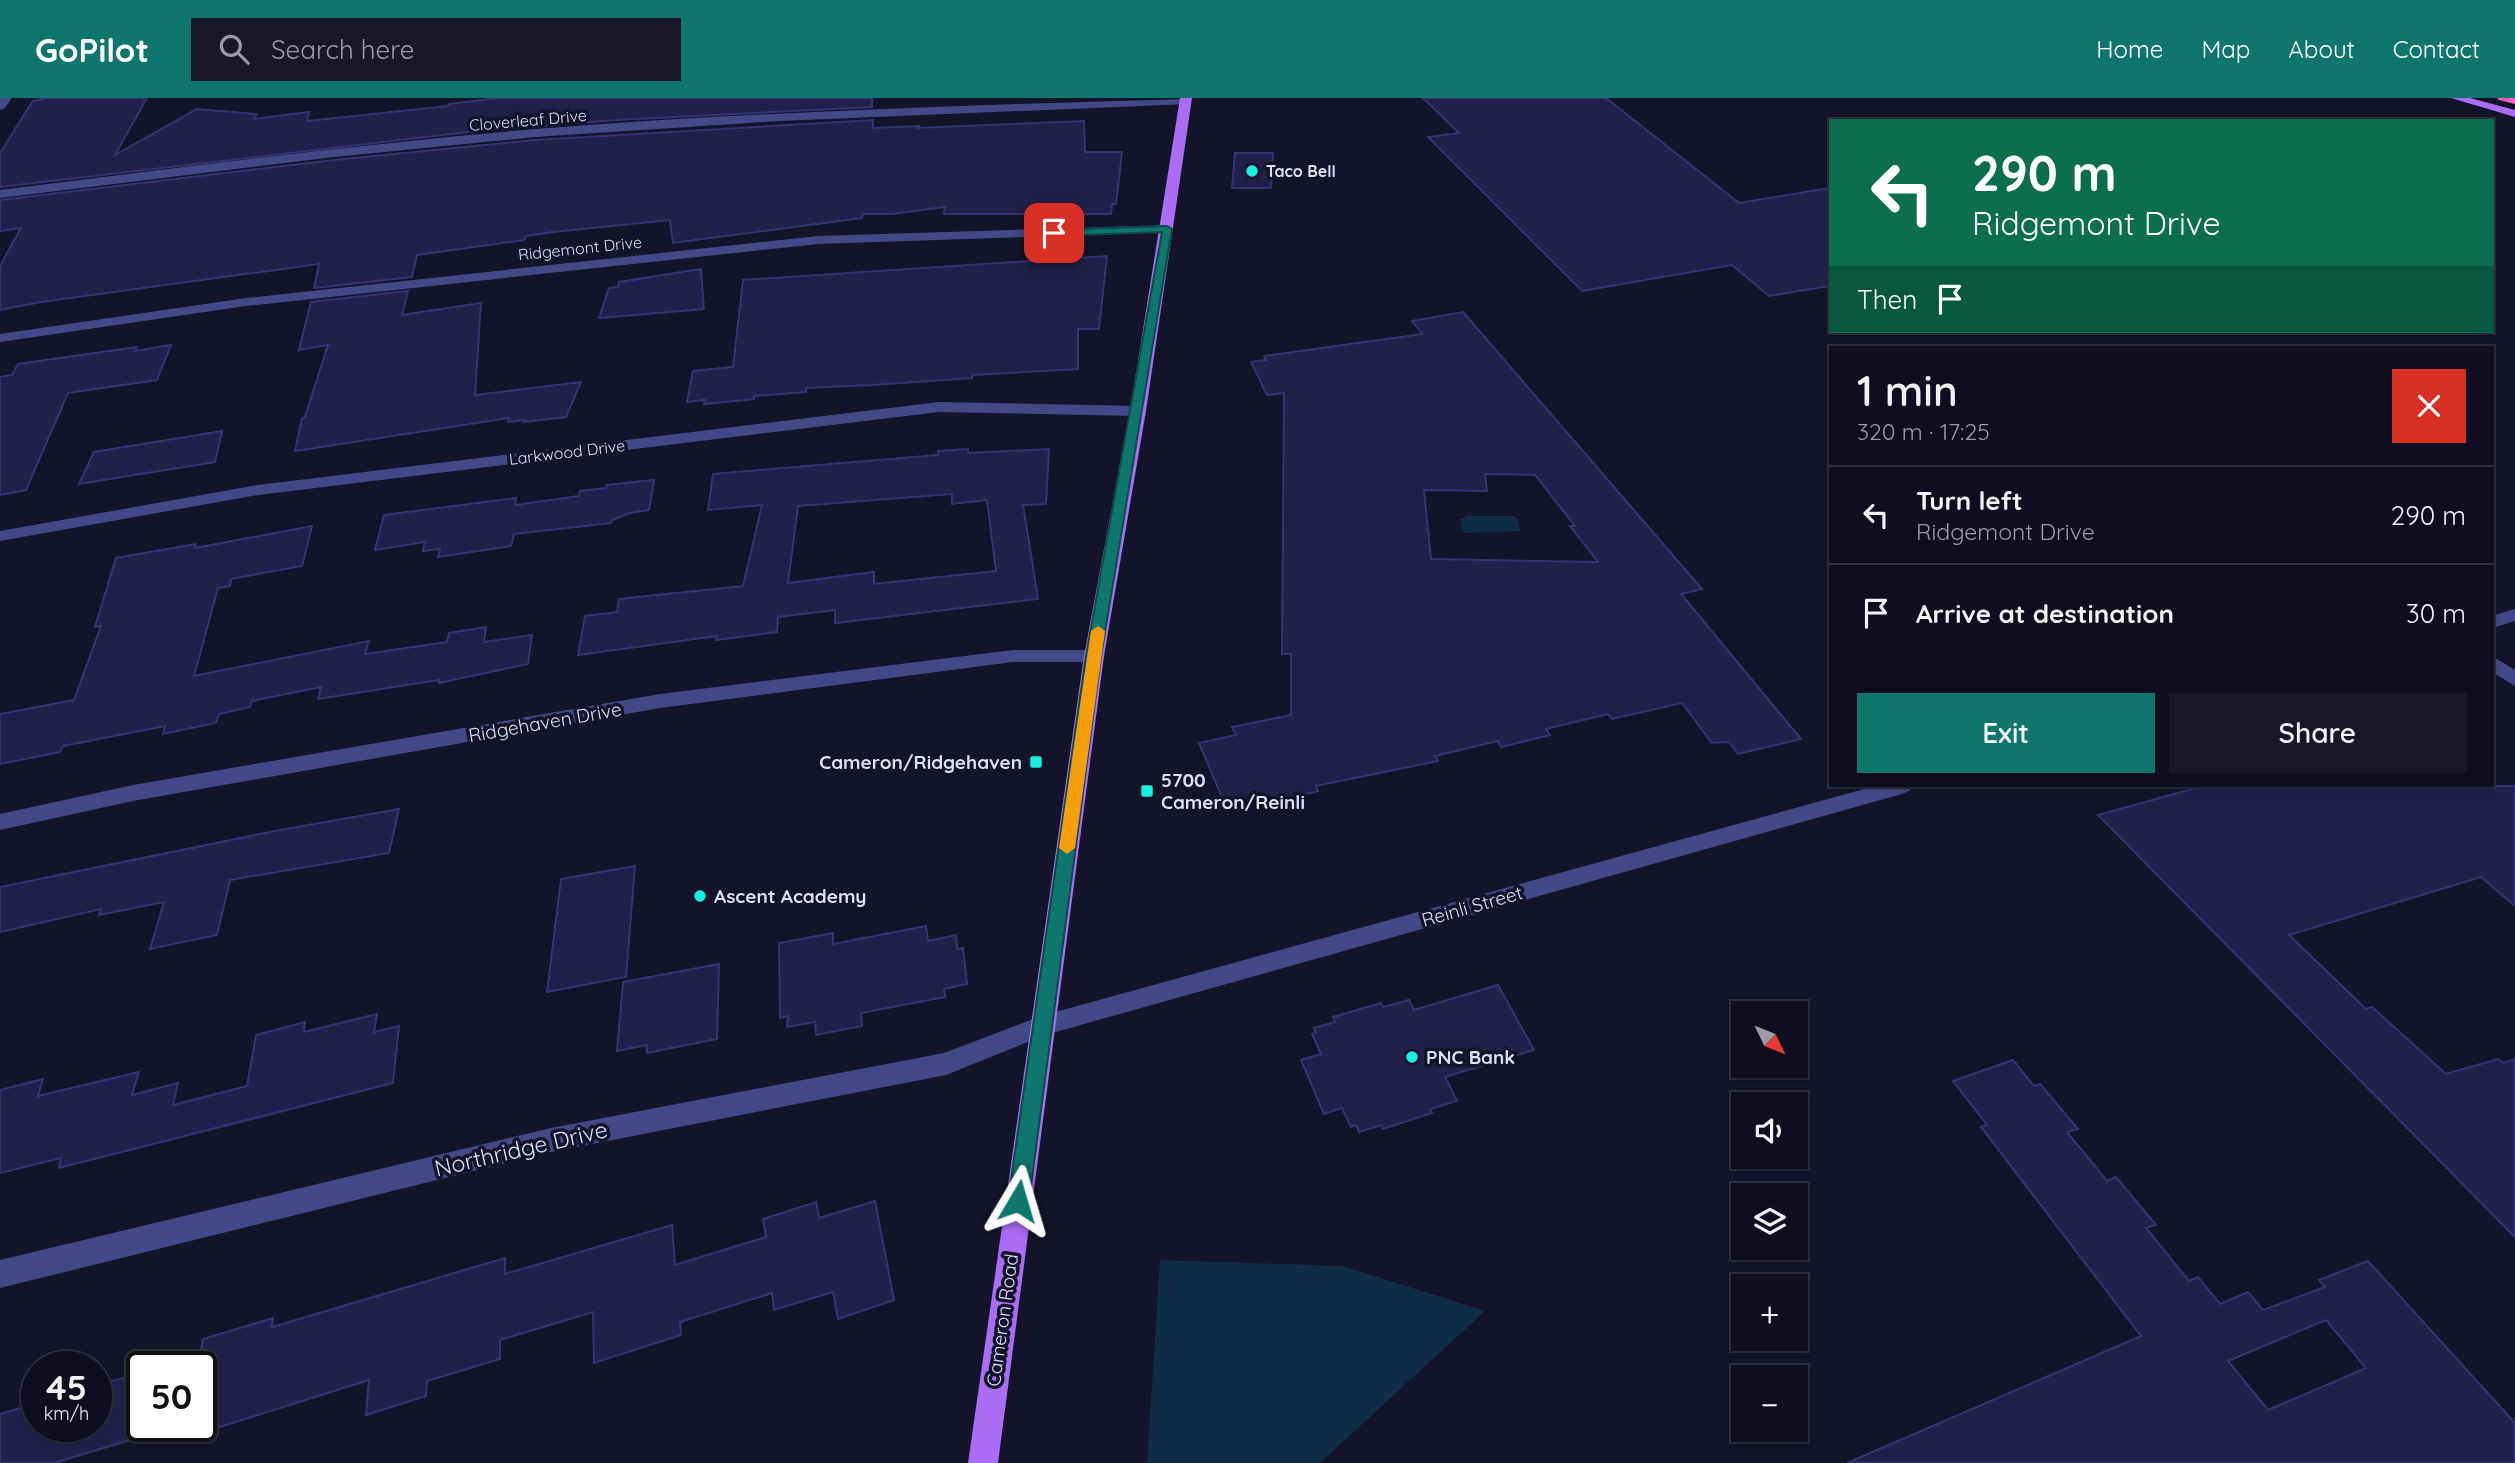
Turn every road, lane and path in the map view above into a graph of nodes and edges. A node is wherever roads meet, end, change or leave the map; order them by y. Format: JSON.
{"nodes":[{"id":1,"x":6,"y":98,"type":"edge"},
{"id":2,"x":2457,"y":98,"type":"edge"},
{"id":3,"x":2503,"y":98,"type":"edge"},
{"id":4,"x":1186,"y":100,"type":"edge"},
{"id":5,"x":2515,"y":101,"type":"edge"},
{"id":6,"x":0,"y":107,"type":"edge"},
{"id":7,"x":2515,"y":114,"type":"edge"},
{"id":8,"x":0,"y":194,"type":"edge"},
{"id":9,"x":1167,"y":229,"type":"junction"},
{"id":10,"x":0,"y":338,"type":"edge"},
{"id":11,"x":1138,"y":411,"type":"junction"},
{"id":12,"x":0,"y":536,"type":"edge"},
{"id":13,"x":2515,"y":615,"type":"edge"},
{"id":14,"x":2494,"y":621,"type":"edge"},
{"id":15,"x":1094,"y":656,"type":"junction"},
{"id":16,"x":2494,"y":664,"type":"edge"},
{"id":17,"x":2515,"y":679,"type":"edge"},
{"id":18,"x":1898,"y":787,"type":"edge"},
{"id":19,"x":0,"y":822,"type":"edge"},
{"id":20,"x":1041,"y":1026,"type":"junction"},
{"id":21,"x":0,"y":1274,"type":"edge"},
{"id":22,"x":983,"y":1463,"type":"edge"}],
"edges":[{"from":1,"to":6,"type":"street"},
{"from":2,"to":7,"type":"main road"},
{"from":3,"to":5,"type":"highway"},
{"from":4,"to":8,"type":"street","name":"Cloverleaf Drive"},
{"from":4,"to":9,"type":"main road","name":"Cameron Road"},
{"from":9,"to":10,"type":"street","name":"Ridgemont Drive"},
{"from":9,"to":11,"type":"main road","name":"Cameron Road"},
{"from":11,"to":12,"type":"street","name":"Larkwood Drive"},
{"from":11,"to":15,"type":"main road","name":"Cameron Road"},
{"from":13,"to":14,"type":"street"},
{"from":15,"to":19,"type":"street","name":"Ridgehaven Drive"},
{"from":15,"to":20,"type":"main road","name":"Cameron Road"},
{"from":16,"to":17,"type":"street"},
{"from":18,"to":20,"type":"street","name":"Reinli Street"},
{"from":20,"to":21,"type":"street","name":"Northridge Drive"},
{"from":20,"to":22,"type":"main road","name":"Cameron Road"}]}
